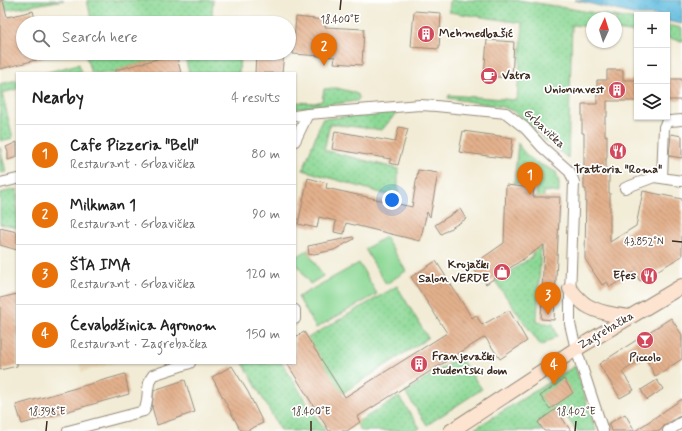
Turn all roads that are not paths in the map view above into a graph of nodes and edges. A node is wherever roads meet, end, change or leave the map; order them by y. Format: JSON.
{"nodes":[{"id":1,"x":308,"y":114,"type":"junction"},
{"id":2,"x":296,"y":116,"type":"edge"},
{"id":3,"x":682,"y":120,"type":"edge"},
{"id":4,"x":296,"y":139,"type":"edge"},
{"id":5,"x":662,"y":178,"type":"junction"},
{"id":6,"x":16,"y":180,"type":"edge"},
{"id":7,"x":682,"y":181,"type":"edge"},
{"id":8,"x":0,"y":184,"type":"edge"},
{"id":9,"x":625,"y":188,"type":"dead end"},
{"id":10,"x":682,"y":286,"type":"edge"},
{"id":11,"x":570,"y":289,"type":"junction"},
{"id":12,"x":629,"y":318,"type":"junction"},
{"id":13,"x":576,"y":349,"type":"junction"},
{"id":14,"x":187,"y":364,"type":"edge"},
{"id":15,"x":682,"y":422,"type":"edge"},
{"id":16,"x":68,"y":431,"type":"edge"},
{"id":17,"x":451,"y":431,"type":"edge"},
{"id":18,"x":603,"y":431,"type":"edge"},
{"id":19,"x":668,"y":431,"type":"edge"}],
"edges":[{"from":1,"to":2,"type":"street","name":"Grbavička"},
{"from":1,"to":4,"type":"street"},
{"from":1,"to":11,"type":"street","name":"Grbavička"},
{"from":3,"to":5,"type":"street"},
{"from":5,"to":7,"type":"street"},
{"from":5,"to":9,"type":"street"},
{"from":6,"to":8,"type":"street"},
{"from":10,"to":12,"type":"main road","name":"Zagrebačka"},
{"from":11,"to":12,"type":"main road"},
{"from":11,"to":13,"type":"street","name":"Grbavička"},
{"from":12,"to":13,"type":"main road","name":"Zagrebačka"},
{"from":13,"to":17,"type":"main road","name":"Zagrebačka"},
{"from":13,"to":18,"type":"street","name":"Grbavička"},
{"from":14,"to":16,"type":"street"},
{"from":15,"to":19,"type":"street"}]}
